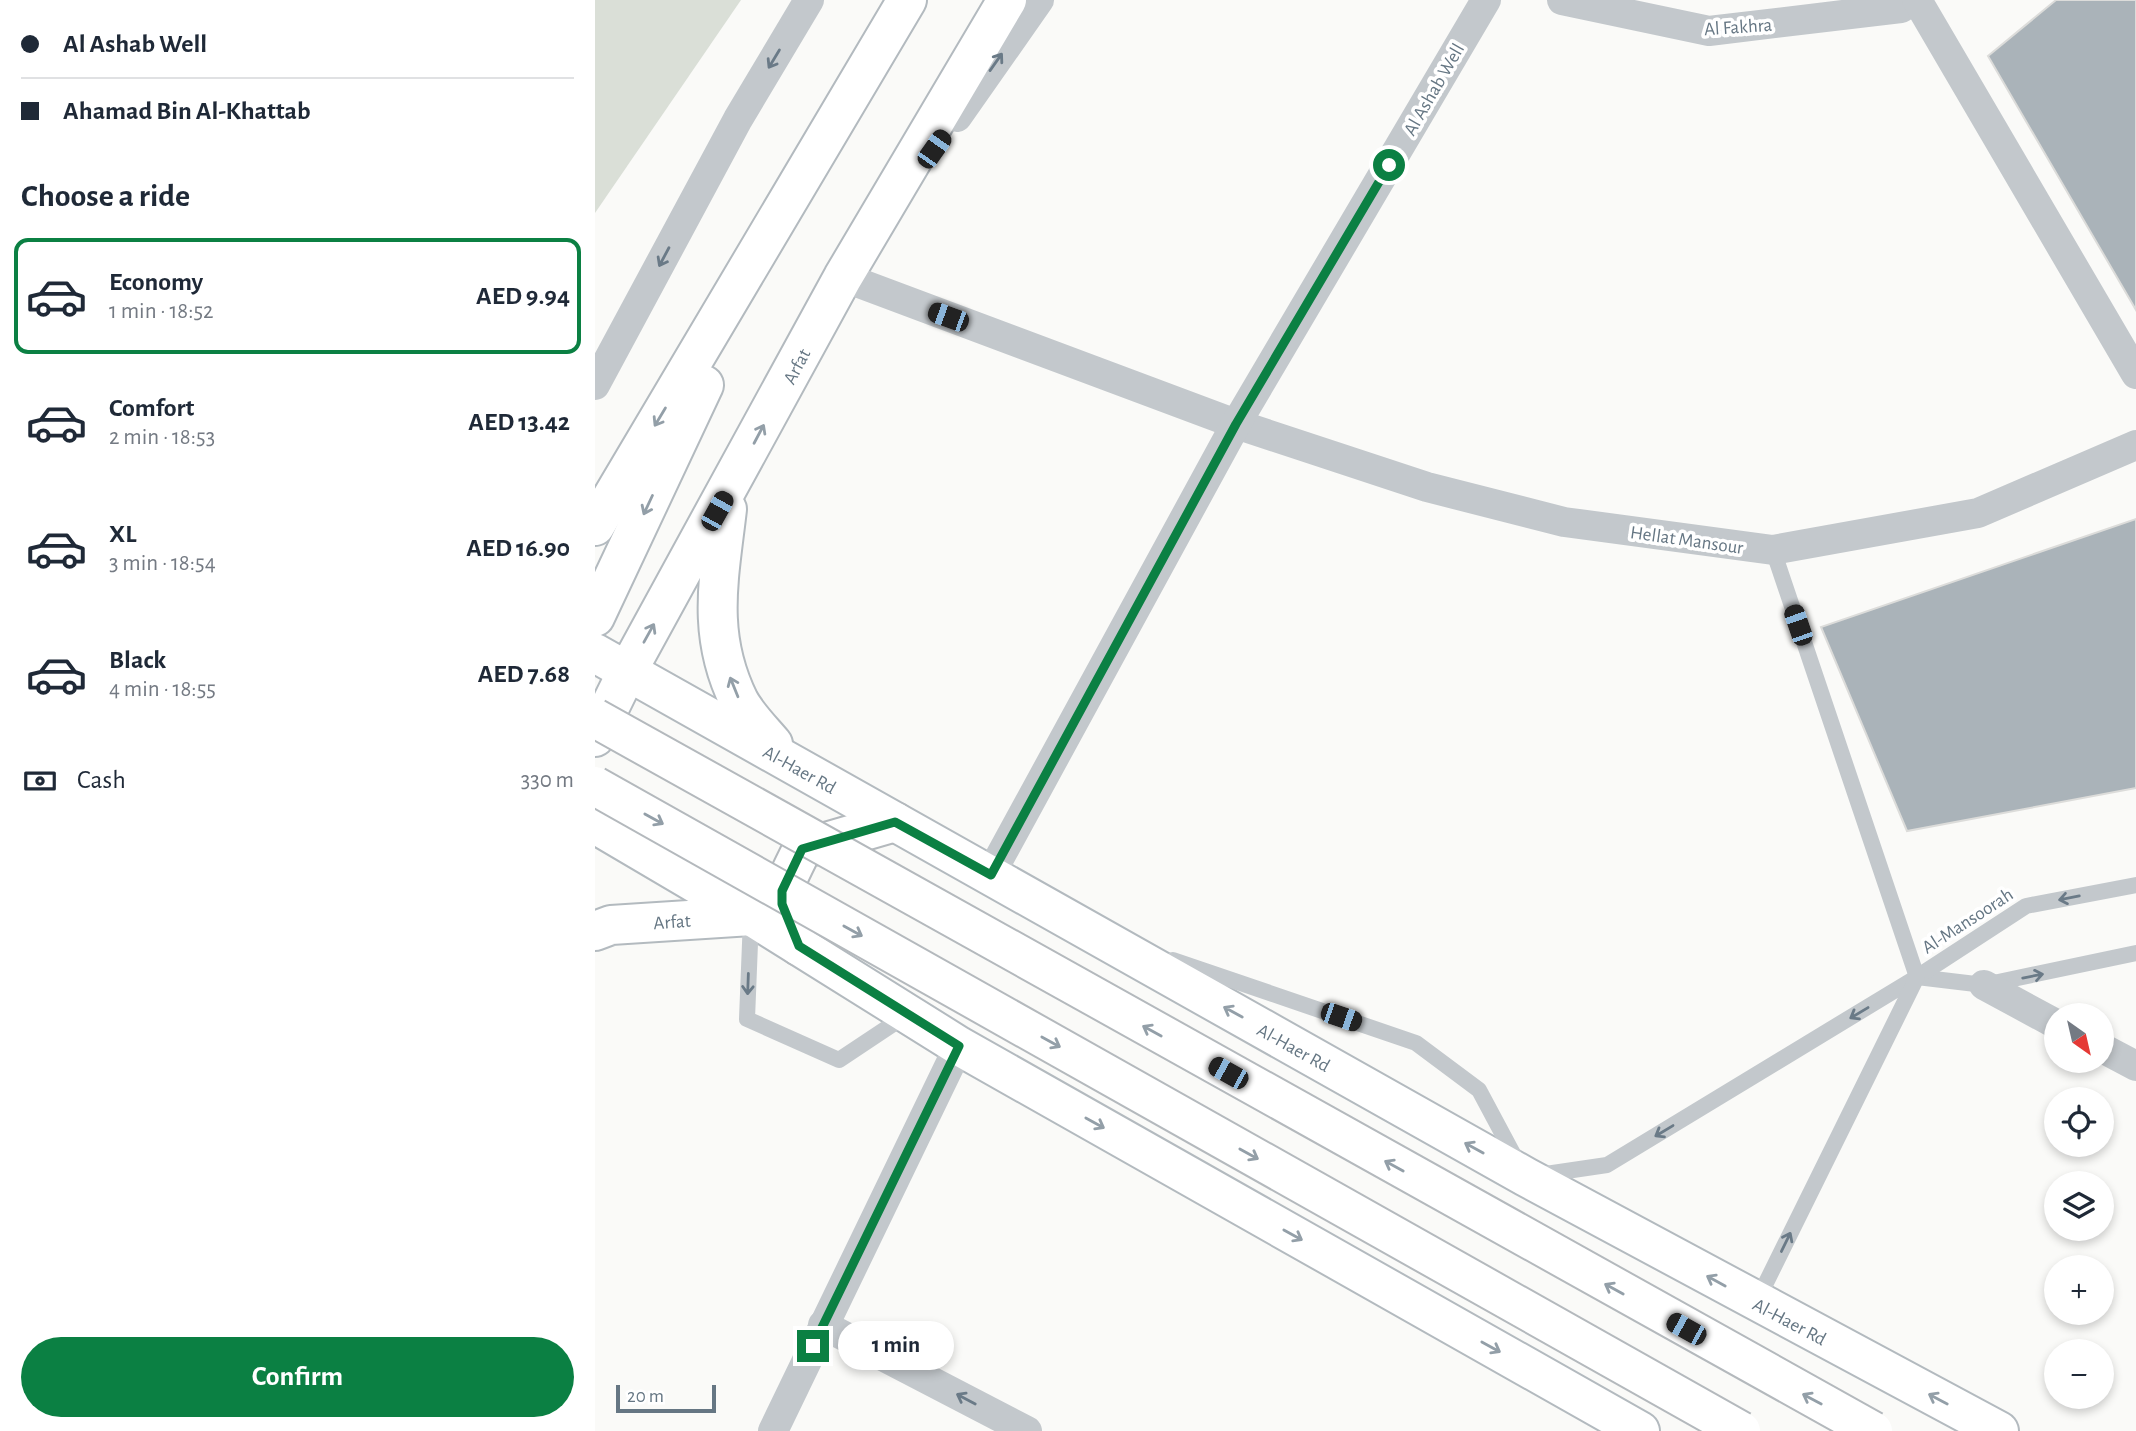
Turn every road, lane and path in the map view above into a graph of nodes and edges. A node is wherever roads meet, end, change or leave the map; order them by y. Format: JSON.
{"nodes":[{"id":1,"x":809,"y":0,"type":"edge"},
{"id":2,"x":896,"y":0,"type":"edge"},
{"id":3,"x":907,"y":0,"type":"edge"},
{"id":4,"x":1007,"y":0,"type":"edge"},
{"id":5,"x":1039,"y":0,"type":"edge"},
{"id":6,"x":1486,"y":0,"type":"edge"},
{"id":7,"x":1562,"y":0,"type":"edge"},
{"id":8,"x":1915,"y":0,"type":"edge"},
{"id":9,"x":802,"y":177,"type":"junction"},
{"id":10,"x":843,"y":278,"type":"junction"},
{"id":11,"x":2136,"y":374,"type":"edge"},
{"id":12,"x":595,"y":385,"type":"edge"},
{"id":13,"x":1236,"y":424,"type":"junction"},
{"id":14,"x":2136,"y":445,"type":"edge"},
{"id":15,"x":730,"y":488,"type":"junction"},
{"id":16,"x":595,"y":526,"type":"edge"},
{"id":17,"x":1773,"y":550,"type":"junction"},
{"id":18,"x":595,"y":617,"type":"edge"},
{"id":19,"x":595,"y":653,"type":"edge"},
{"id":20,"x":628,"y":670,"type":"junction"},
{"id":21,"x":595,"y":718,"type":"edge"},
{"id":22,"x":595,"y":737,"type":"edge"},
{"id":23,"x":787,"y":762,"type":"junction"},
{"id":24,"x":595,"y":786,"type":"edge"},
{"id":25,"x":895,"y":822,"type":"junction"},
{"id":26,"x":595,"y":824,"type":"edge"},
{"id":27,"x":818,"y":844,"type":"junction"},
{"id":28,"x":991,"y":875,"type":"junction"},
{"id":29,"x":2136,"y":885,"type":"edge"},
{"id":30,"x":782,"y":891,"type":"junction"},
{"id":31,"x":751,"y":916,"type":"junction"},
{"id":32,"x":595,"y":931,"type":"edge"},
{"id":33,"x":1093,"y":933,"type":"junction"},
{"id":34,"x":799,"y":946,"type":"junction"},
{"id":35,"x":2136,"y":953,"type":"edge"},
{"id":36,"x":1917,"y":977,"type":"junction"},
{"id":37,"x":1984,"y":985,"type":"junction"},
{"id":38,"x":908,"y":1014,"type":"junction"},
{"id":39,"x":2044,"y":1018,"type":"edge"},
{"id":40,"x":959,"y":1046,"type":"junction"},
{"id":41,"x":2114,"y":1054,"type":"edge"},
{"id":42,"x":2136,"y":1066,"type":"edge"},
{"id":43,"x":1526,"y":1177,"type":"junction"},
{"id":44,"x":1756,"y":1303,"type":"junction"},
{"id":45,"x":823,"y":1325,"type":"junction"},
{"id":46,"x":773,"y":1431,"type":"edge"},
{"id":47,"x":1027,"y":1431,"type":"edge"},
{"id":48,"x":1640,"y":1431,"type":"edge"},
{"id":49,"x":1741,"y":1431,"type":"edge"},
{"id":50,"x":1873,"y":1431,"type":"edge"},
{"id":51,"x":1999,"y":1431,"type":"edge"}],
"edges":[{"from":1,"to":12,"type":"street","one_way":true},
{"from":2,"to":9,"type":"street"},
{"from":3,"to":9,"type":"main road"},
{"from":4,"to":10,"type":"main road","name":"Arfat"},
{"from":10,"to":5,"type":"street","one_way":true},
{"from":6,"to":13,"type":"street","name":"Al Ashab Well"},
{"from":7,"to":8,"type":"street","name":"Al Fakhra"},
{"from":8,"to":11,"type":"street"},
{"from":9,"to":16,"type":"main road","one_way":true},
{"from":9,"to":18,"type":"main road","one_way":true},
{"from":10,"to":13,"type":"street","name":"Hellat Mansour"},
{"from":15,"to":10,"type":"main road","name":"Arfat","one_way":true},
{"from":13,"to":17,"type":"street","name":"Hellat Mansour"},
{"from":13,"to":28,"type":"street","name":"Al Ashab Well"},
{"from":14,"to":17,"type":"street","name":"Hellat Mansour"},
{"from":20,"to":15,"type":"main road","name":"Arfat","one_way":true},
{"from":23,"to":15,"type":"main road","one_way":true},
{"from":17,"to":36,"type":"lane"},
{"from":19,"to":20,"type":"main road","name":"Al-Haer Rd"},
{"from":20,"to":22,"type":"main road","name":"Arfat"},
{"from":20,"to":23,"type":"main road","name":"Al-Haer Rd"},
{"from":21,"to":27,"type":"main road","bridge":true},
{"from":23,"to":25,"type":"main road","name":"Al-Haer Rd"},
{"from":24,"to":30,"type":"main road","one_way":true,"bridge":true},
{"from":25,"to":27,"type":"main road"},
{"from":25,"to":28,"type":"main road","name":"Al-Haer Rd"},
{"from":26,"to":31,"type":"main road"},
{"from":27,"to":30,"type":"main road"},
{"from":50,"to":27,"type":"main road","one_way":true,"bridge":true},
{"from":28,"to":33,"type":"main road","name":"Al-Haer Rd"},
{"from":29,"to":36,"type":"lane","name":"Al-Mansoorah","one_way":true},
{"from":30,"to":34,"type":"main road"},
{"from":30,"to":49,"type":"main road","one_way":true,"bridge":true},
{"from":31,"to":32,"type":"main road","name":"Arfat"},
{"from":31,"to":34,"type":"main road"},
{"from":31,"to":38,"type":"lane","one_way":true},
{"from":43,"to":33,"type":"main road","name":"Al-Haer Rd","one_way":true},
{"from":33,"to":43,"type":"lane"},
{"from":34,"to":38,"type":"main road"},
{"from":37,"to":35,"type":"lane","name":"Al-Mansoorah","one_way":true},
{"from":36,"to":37,"type":"lane","name":"Al-Mansoorah"},
{"from":36,"to":43,"type":"lane","one_way":true},
{"from":44,"to":36,"type":"lane","one_way":true},
{"from":37,"to":39,"type":"street"},
{"from":38,"to":40,"type":"main road"},
{"from":40,"to":45,"type":"street"},
{"from":40,"to":48,"type":"main road","one_way":true},
{"from":41,"to":42,"type":"street"},
{"from":44,"to":43,"type":"main road","name":"Al-Haer Rd","one_way":true},
{"from":51,"to":44,"type":"main road","name":"Al-Haer Rd","one_way":true},
{"from":45,"to":46,"type":"street"},
{"from":47,"to":45,"type":"street","one_way":true}]}
